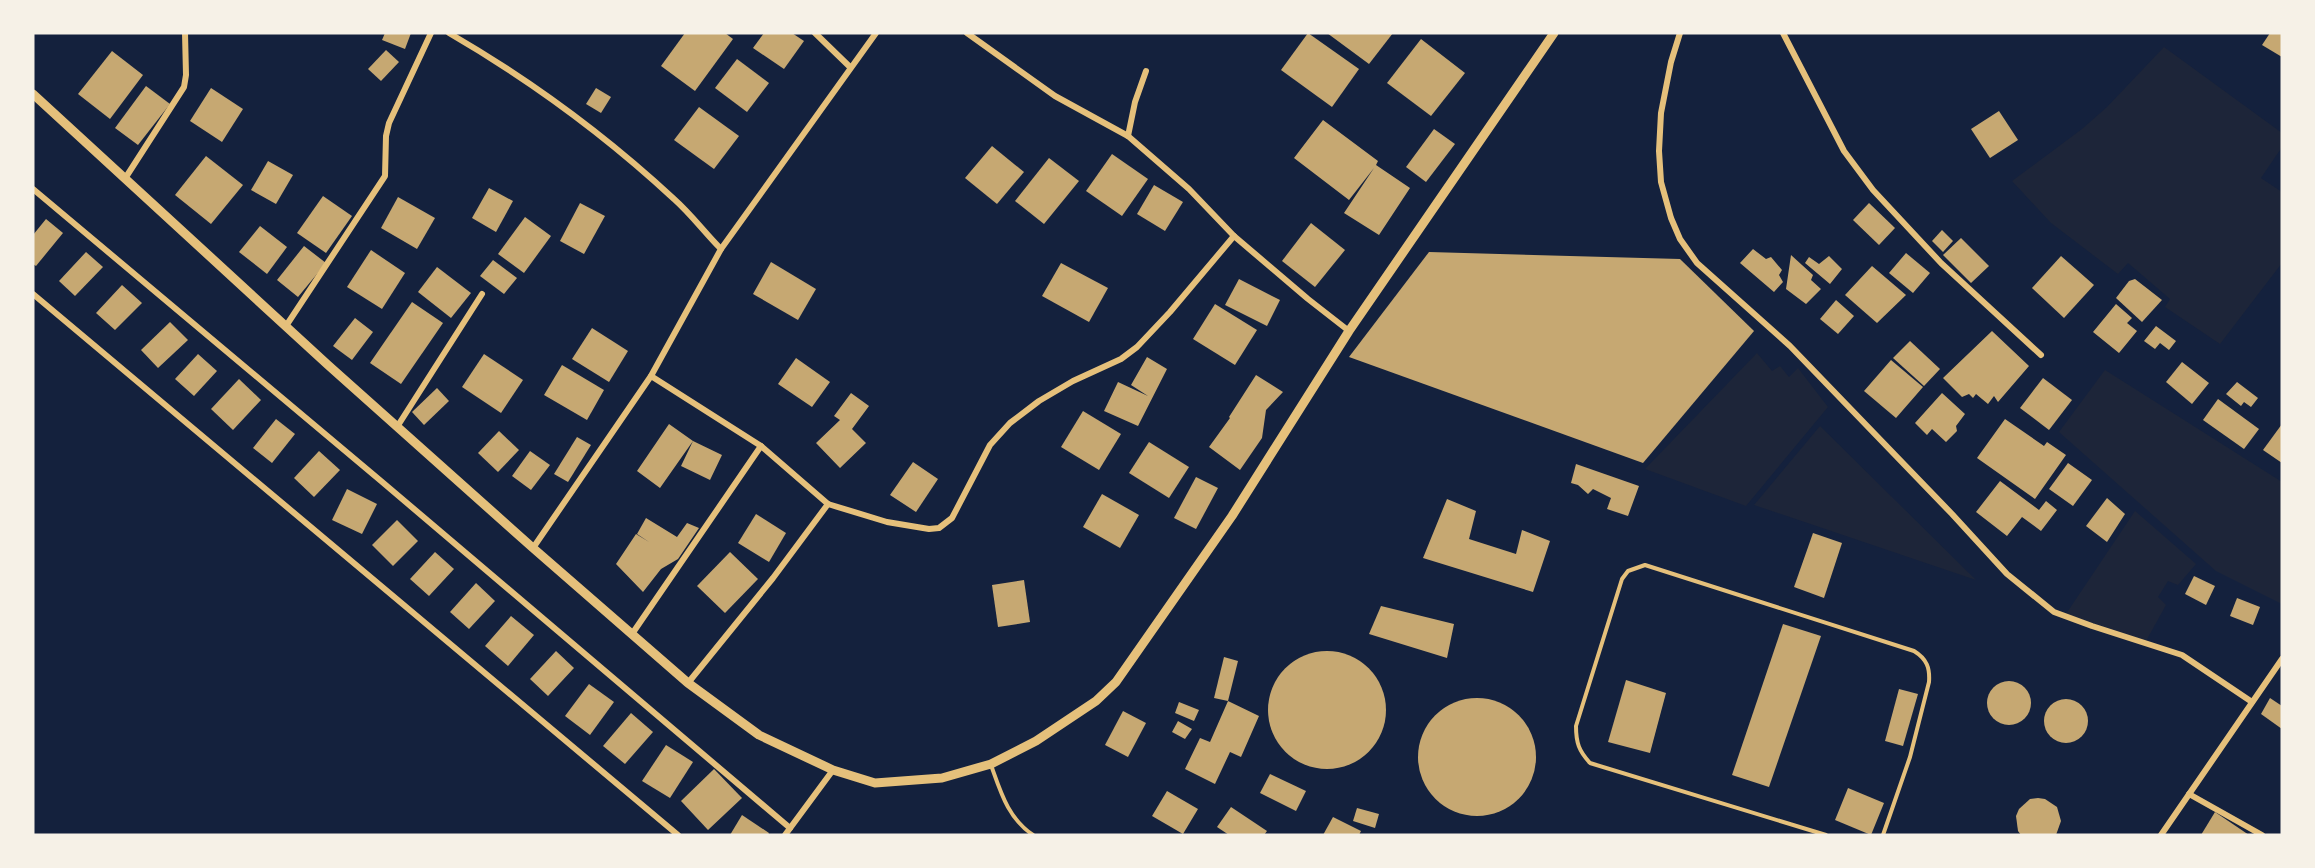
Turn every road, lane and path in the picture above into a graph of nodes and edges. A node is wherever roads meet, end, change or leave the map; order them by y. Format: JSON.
{"nodes":[{"id":1,"x":185,"y":33,"type":"edge"},
{"id":2,"x":431,"y":33,"type":"edge"},
{"id":3,"x":449,"y":33,"type":"edge"},
{"id":4,"x":815,"y":33,"type":"edge"},
{"id":5,"x":876,"y":33,"type":"edge"},
{"id":6,"x":967,"y":33,"type":"edge"},
{"id":7,"x":1554,"y":33,"type":"edge"},
{"id":8,"x":1680,"y":33,"type":"edge"},
{"id":9,"x":1783,"y":33,"type":"edge"},
{"id":10,"x":850,"y":67,"type":"junction"},
{"id":11,"x":1146,"y":71,"type":"dead end"},
{"id":12,"x":33,"y":94,"type":"edge"},
{"id":13,"x":1128,"y":136,"type":"junction"},
{"id":14,"x":126,"y":177,"type":"junction"},
{"id":15,"x":33,"y":189,"type":"edge"},
{"id":16,"x":1234,"y":236,"type":"junction"},
{"id":17,"x":721,"y":249,"type":"junction"},
{"id":18,"x":33,"y":294,"type":"edge"},
{"id":19,"x":482,"y":294,"type":"dead end"},
{"id":20,"x":286,"y":326,"type":"junction"},
{"id":21,"x":1349,"y":330,"type":"junction"},
{"id":22,"x":2041,"y":355,"type":"dead end"},
{"id":23,"x":651,"y":376,"type":"junction"},
{"id":24,"x":397,"y":427,"type":"junction"},
{"id":25,"x":761,"y":446,"type":"junction"},
{"id":26,"x":828,"y":504,"type":"junction"},
{"id":27,"x":533,"y":548,"type":"junction"},
{"id":28,"x":632,"y":634,"type":"junction"},
{"id":29,"x":2282,"y":659,"type":"edge"},
{"id":30,"x":688,"y":683,"type":"junction"},
{"id":31,"x":2252,"y":702,"type":"junction"},
{"id":32,"x":991,"y":764,"type":"junction"},
{"id":33,"x":833,"y":770,"type":"junction"},
{"id":34,"x":2189,"y":794,"type":"junction"},
{"id":35,"x":790,"y":828,"type":"junction"},
{"id":36,"x":678,"y":835,"type":"edge"},
{"id":37,"x":785,"y":835,"type":"edge"},
{"id":38,"x":1033,"y":835,"type":"edge"},
{"id":39,"x":1826,"y":835,"type":"edge"},
{"id":40,"x":1883,"y":835,"type":"edge"},
{"id":41,"x":2161,"y":835,"type":"edge"},
{"id":42,"x":2262,"y":835,"type":"edge"}],
"edges":[{"from":1,"to":14,"type":"street"},
{"from":2,"to":20,"type":"street"},
{"from":3,"to":17,"type":"street"},
{"from":4,"to":10,"type":"street"},
{"from":5,"to":10,"type":"street"},
{"from":6,"to":13,"type":"street"},
{"from":7,"to":21,"type":"street"},
{"from":8,"to":31,"type":"street"},
{"from":9,"to":22,"type":"street"},
{"from":10,"to":17,"type":"street"},
{"from":11,"to":13,"type":"street"},
{"from":12,"to":14,"type":"street"},
{"from":13,"to":16,"type":"street"},
{"from":14,"to":20,"type":"street"},
{"from":15,"to":35,"type":"street"},
{"from":16,"to":21,"type":"street"},
{"from":16,"to":26,"type":"street"},
{"from":17,"to":23,"type":"street"},
{"from":18,"to":36,"type":"street"},
{"from":19,"to":24,"type":"street"},
{"from":20,"to":24,"type":"street"},
{"from":21,"to":32,"type":"street"},
{"from":23,"to":25,"type":"street"},
{"from":23,"to":27,"type":"street"},
{"from":24,"to":27,"type":"street"},
{"from":25,"to":26,"type":"street"},
{"from":25,"to":28,"type":"street"},
{"from":26,"to":30,"type":"street"},
{"from":27,"to":28,"type":"street"},
{"from":28,"to":30,"type":"street"},
{"from":29,"to":31,"type":"street"},
{"from":30,"to":33,"type":"street"},
{"from":31,"to":34,"type":"street"},
{"from":32,"to":33,"type":"street"},
{"from":32,"to":38,"type":"lane"},
{"from":33,"to":35,"type":"street"},
{"from":34,"to":41,"type":"street"},
{"from":34,"to":42,"type":"street"},
{"from":35,"to":37,"type":"street"},
{"from":39,"to":40,"type":"lane"}]}
